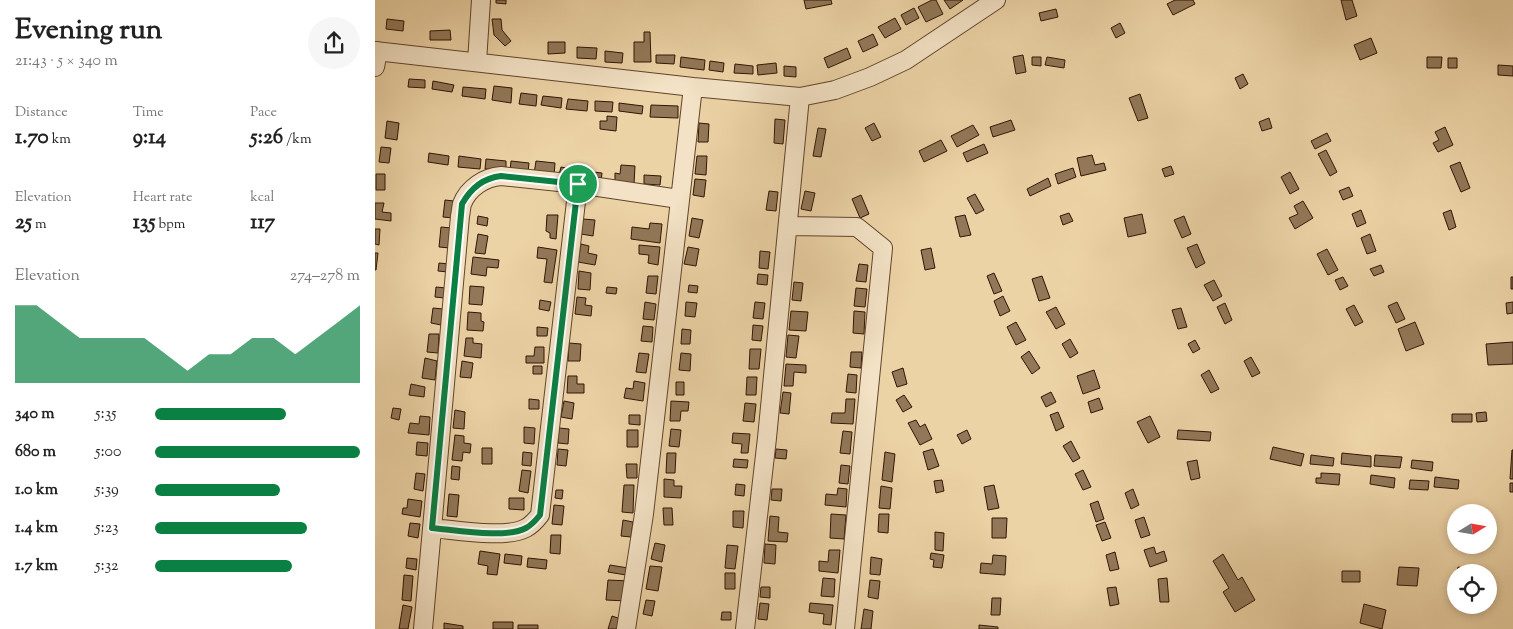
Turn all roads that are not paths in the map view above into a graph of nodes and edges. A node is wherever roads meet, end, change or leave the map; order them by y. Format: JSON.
{"nodes":[{"id":1,"x":481,"y":0,"type":"edge"},
{"id":2,"x":996,"y":0,"type":"edge"},
{"id":3,"x":376,"y":56,"type":"edge"},
{"id":4,"x":477,"y":62,"type":"junction"},
{"id":5,"x":693,"y":87,"type":"junction"},
{"id":6,"x":800,"y":97,"type":"junction"},
{"id":7,"x":578,"y":184,"type":"junction"},
{"id":8,"x":679,"y":199,"type":"junction"},
{"id":9,"x":787,"y":226,"type":"junction"},
{"id":10,"x":432,"y":528,"type":"junction"},
{"id":11,"x":423,"y":629,"type":"edge"},
{"id":12,"x":626,"y":629,"type":"edge"},
{"id":13,"x":745,"y":629,"type":"edge"},
{"id":14,"x":845,"y":629,"type":"edge"}],
"edges":[{"from":1,"to":4,"type":"street"},
{"from":2,"to":6,"type":"street"},
{"from":3,"to":4,"type":"street"},
{"from":4,"to":5,"type":"street"},
{"from":5,"to":6,"type":"street"},
{"from":5,"to":8,"type":"street"},
{"from":6,"to":9,"type":"street"},
{"from":7,"to":8,"type":"street"},
{"from":7,"to":10,"type":"street"},
{"from":7,"to":10,"type":"street"},
{"from":8,"to":12,"type":"street"},
{"from":9,"to":13,"type":"street"},
{"from":9,"to":14,"type":"street"},
{"from":10,"to":11,"type":"street"}]}
